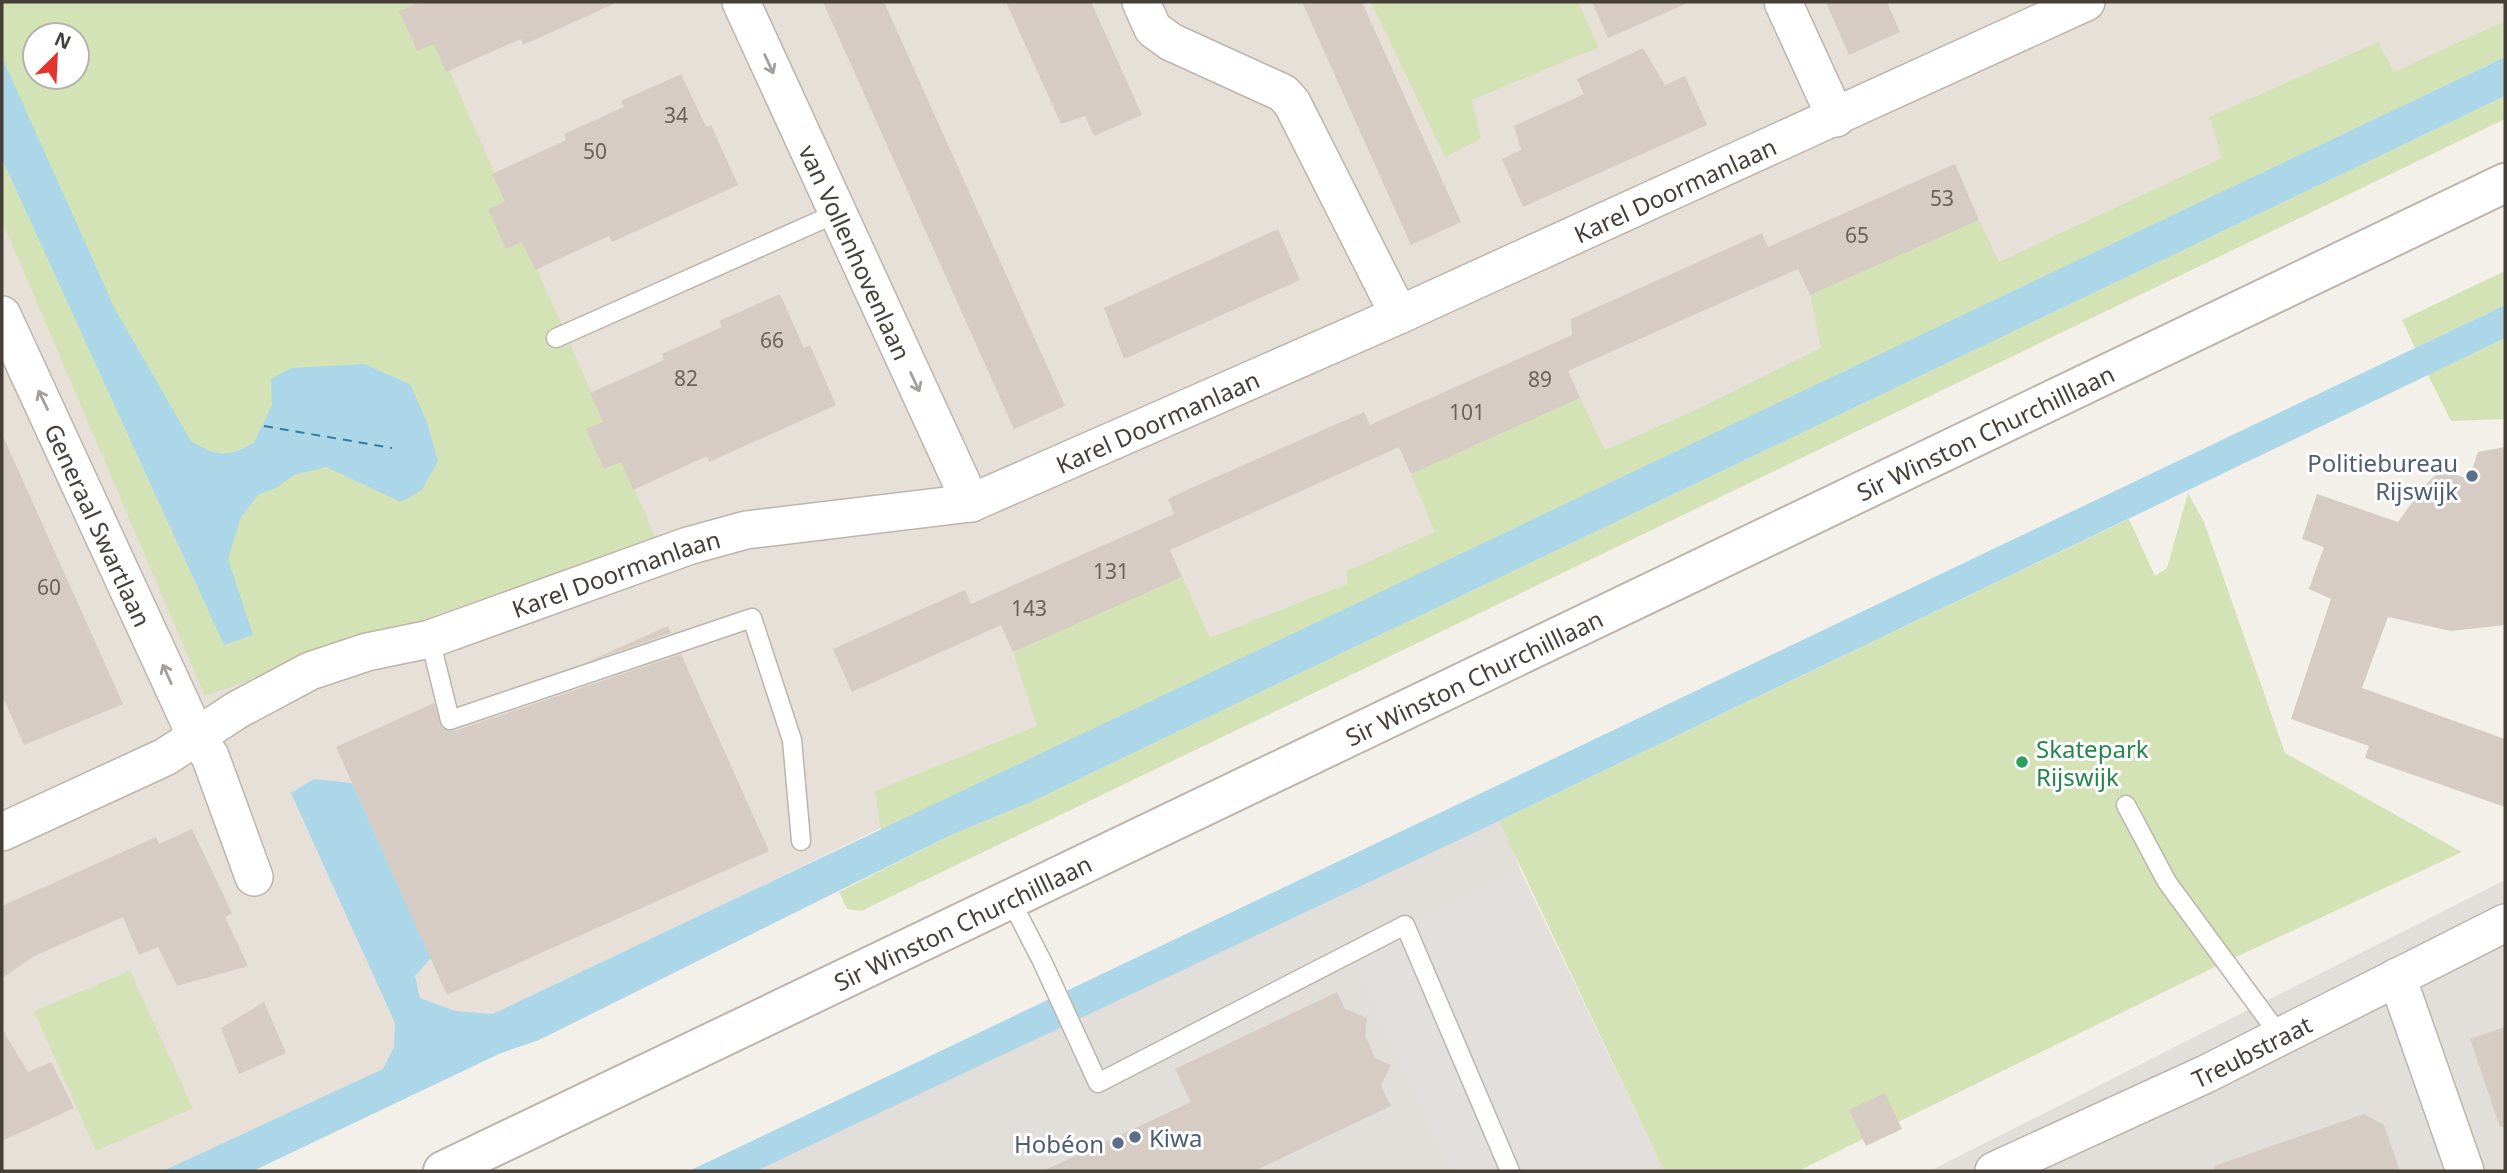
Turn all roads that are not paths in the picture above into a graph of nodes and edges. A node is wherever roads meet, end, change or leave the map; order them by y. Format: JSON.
{"nodes":[{"id":1,"x":741,"y":2,"type":"edge"},
{"id":2,"x":1141,"y":2,"type":"edge"},
{"id":3,"x":1783,"y":2,"type":"edge"},
{"id":4,"x":2086,"y":2,"type":"edge"},
{"id":5,"x":1836,"y":118,"type":"junction"},
{"id":6,"x":2505,"y":183,"type":"edge"},
{"id":7,"x":837,"y":213,"type":"junction"},
{"id":8,"x":1399,"y":315,"type":"junction"},
{"id":9,"x":2,"y":316,"type":"edge"},
{"id":10,"x":556,"y":338,"type":"dead end"},
{"id":11,"x":971,"y":503,"type":"junction"},
{"id":12,"x":430,"y":639,"type":"junction"},
{"id":13,"x":196,"y":736,"type":"junction"},
{"id":14,"x":2126,"y":804,"type":"dead end"},
{"id":15,"x":2,"y":832,"type":"edge"},
{"id":16,"x":801,"y":841,"type":"dead end"},
{"id":17,"x":254,"y":877,"type":"dead end"},
{"id":18,"x":1009,"y":897,"type":"junction"},
{"id":19,"x":2505,"y":923,"type":"edge"},
{"id":20,"x":2397,"y":977,"type":"junction"},
{"id":21,"x":2280,"y":1035,"type":"junction"},
{"id":22,"x":443,"y":1171,"type":"edge"},
{"id":23,"x":1510,"y":1171,"type":"edge"},
{"id":24,"x":1994,"y":1171,"type":"edge"},
{"id":25,"x":2465,"y":1171,"type":"edge"}],
"edges":[{"from":1,"to":7,"type":"street","name":"van Vollenhovenlaan","one_way":true},
{"from":2,"to":8,"type":"street"},
{"from":3,"to":5,"type":"street"},
{"from":4,"to":5,"type":"street","name":"Karel Doormanlaan"},
{"from":5,"to":8,"type":"street","name":"Karel Doormanlaan"},
{"from":6,"to":18,"type":"street","name":"Sir Winston Churchilllaan"},
{"from":7,"to":10,"type":"lane"},
{"from":7,"to":11,"type":"street","name":"van Vollenhovenlaan","one_way":true},
{"from":8,"to":11,"type":"street","name":"Karel Doormanlaan"},
{"from":13,"to":9,"type":"street","name":"Generaal Swartlaan","one_way":true},
{"from":11,"to":12,"type":"street","name":"Karel Doormanlaan"},
{"from":12,"to":13,"type":"street","name":"Karel Doormanlaan"},
{"from":12,"to":16,"type":"lane"},
{"from":13,"to":15,"type":"street","name":"Karel Doormanlaan"},
{"from":13,"to":17,"type":"street"},
{"from":14,"to":21,"type":"lane"},
{"from":18,"to":22,"type":"street","name":"Sir Winston Churchilllaan"},
{"from":18,"to":23,"type":"lane"},
{"from":19,"to":20,"type":"street","name":"Treubstraat"},
{"from":20,"to":21,"type":"street","name":"Treubstraat"},
{"from":20,"to":25,"type":"street"},
{"from":21,"to":24,"type":"street","name":"Treubstraat"}]}
